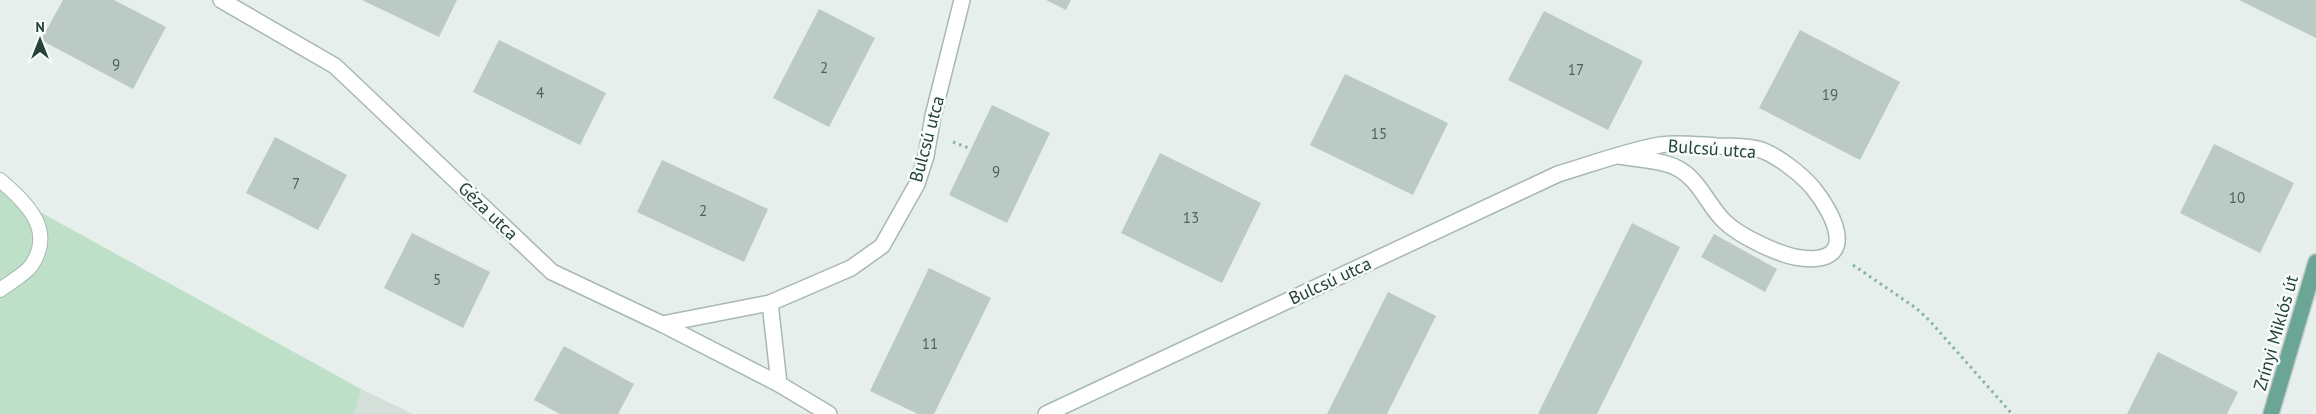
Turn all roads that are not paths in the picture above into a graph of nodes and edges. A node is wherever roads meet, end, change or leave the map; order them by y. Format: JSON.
{"nodes":[{"id":1,"x":221,"y":0,"type":"edge"},
{"id":2,"x":962,"y":0,"type":"edge"},
{"id":3,"x":1618,"y":156,"type":"junction"},
{"id":4,"x":0,"y":180,"type":"edge"},
{"id":5,"x":2316,"y":262,"type":"edge"},
{"id":6,"x":0,"y":290,"type":"edge"},
{"id":7,"x":770,"y":303,"type":"junction"},
{"id":8,"x":662,"y":324,"type":"junction"},
{"id":9,"x":779,"y":384,"type":"junction"},
{"id":10,"x":829,"y":414,"type":"edge"},
{"id":11,"x":1046,"y":414,"type":"edge"},
{"id":12,"x":2271,"y":414,"type":"edge"}],
"edges":[{"from":1,"to":8,"type":"street","name":"Géza utca"},
{"from":2,"to":7,"type":"street","name":"Bulcsú utca"},
{"from":3,"to":3,"type":"street","name":"Bulcsú utca"},
{"from":3,"to":11,"type":"street","name":"Bulcsú utca"},
{"from":4,"to":6,"type":"lane"},
{"from":5,"to":12,"type":"main road","name":"Zrínyi Miklós út"},
{"from":7,"to":8,"type":"street","name":"Bulcsú utca"},
{"from":7,"to":9,"type":"street"},
{"from":8,"to":9,"type":"street","name":"Géza utca"},
{"from":9,"to":10,"type":"street"}]}
